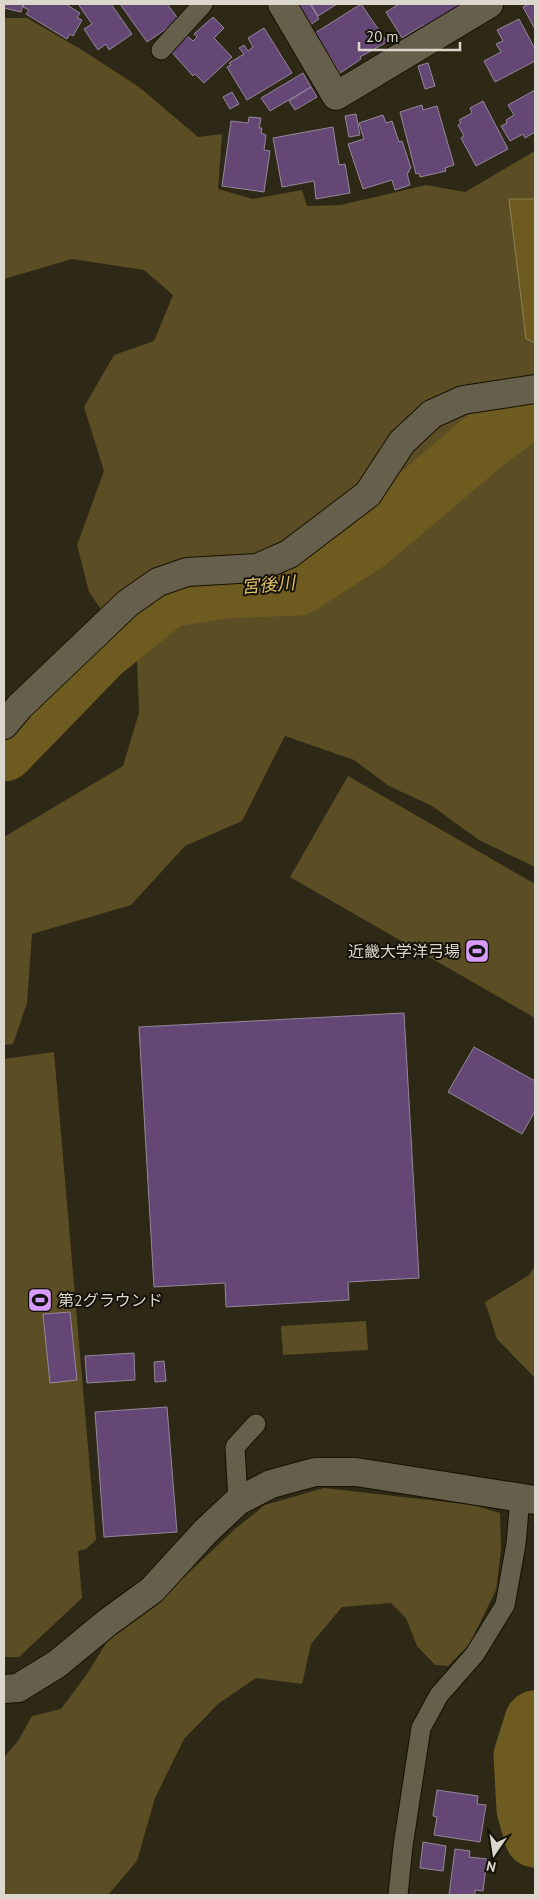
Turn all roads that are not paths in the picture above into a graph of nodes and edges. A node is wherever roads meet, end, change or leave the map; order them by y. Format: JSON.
{"nodes":[{"id":1,"x":203,"y":4,"type":"edge"},
{"id":2,"x":282,"y":4,"type":"edge"},
{"id":3,"x":489,"y":4,"type":"edge"},
{"id":4,"x":162,"y":50,"type":"dead end"},
{"id":5,"x":535,"y":389,"type":"edge"},
{"id":6,"x":4,"y":725,"type":"edge"},
{"id":7,"x":256,"y":1424,"type":"dead end"},
{"id":8,"x":528,"y":1499,"type":"edge"},
{"id":9,"x":238,"y":1502,"type":"junction"},
{"id":10,"x":4,"y":1689,"type":"edge"},
{"id":11,"x":398,"y":1895,"type":"edge"}],
"edges":[{"from":1,"to":4,"type":"lane"},
{"from":2,"to":3,"type":"street"},
{"from":5,"to":6,"type":"street"},
{"from":7,"to":9,"type":"lane"},
{"from":8,"to":9,"type":"street"},
{"from":8,"to":11,"type":"lane"},
{"from":9,"to":10,"type":"street"}]}
